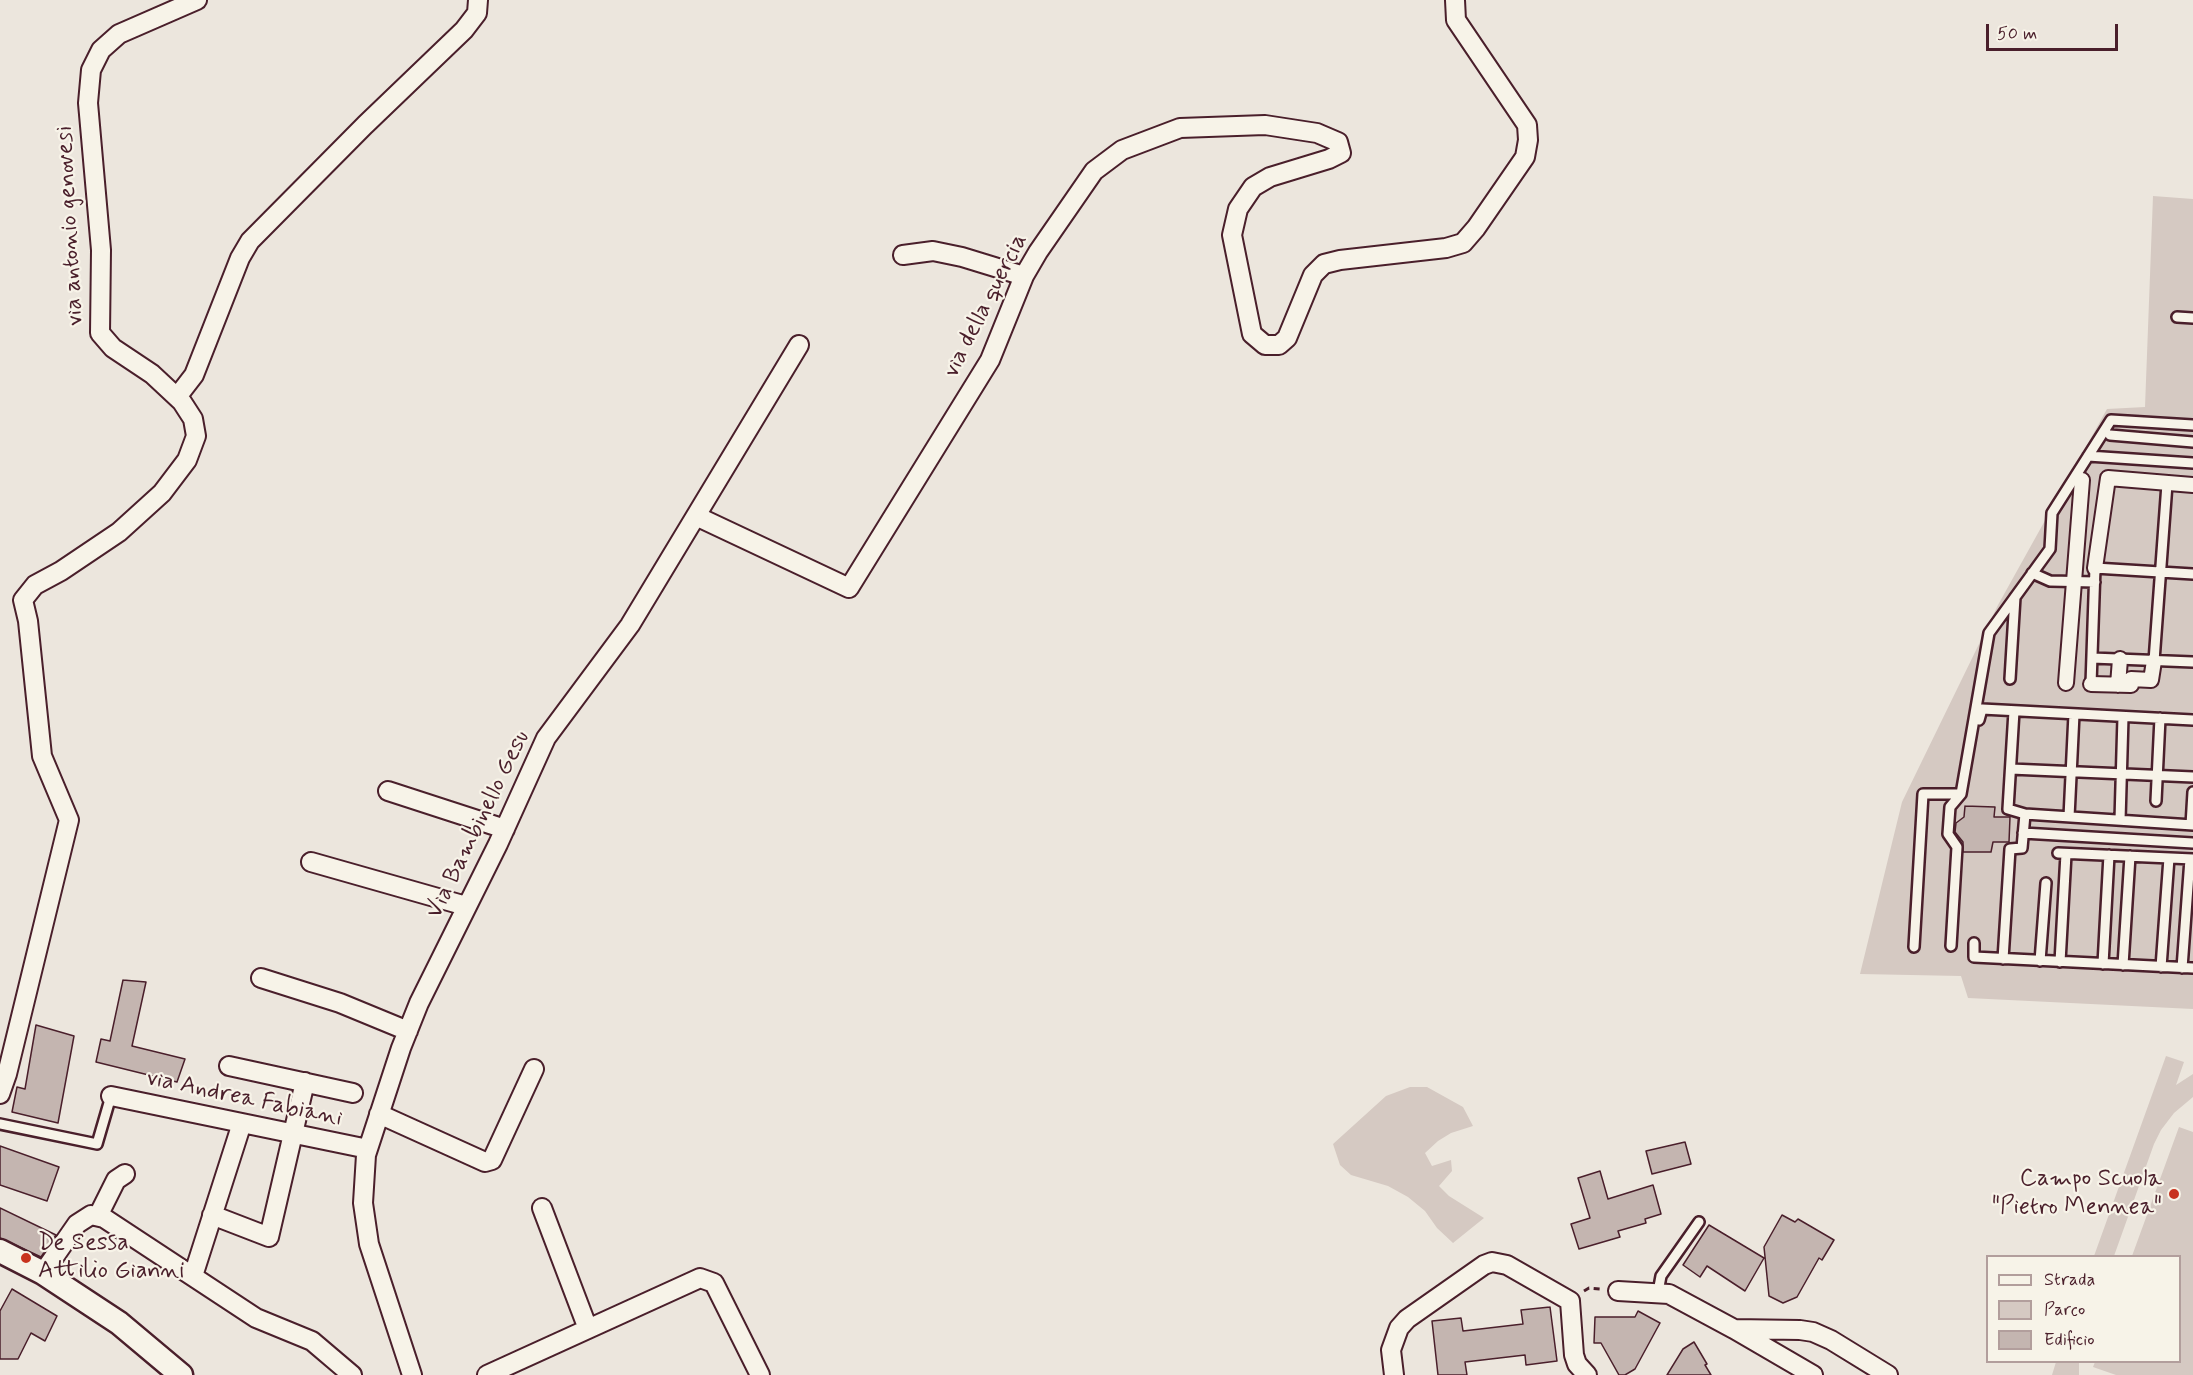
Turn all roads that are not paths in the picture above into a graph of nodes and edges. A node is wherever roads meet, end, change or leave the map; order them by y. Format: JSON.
{"nodes":[{"id":1,"x":197,"y":0,"type":"edge"},
{"id":2,"x":478,"y":0,"type":"edge"},
{"id":3,"x":1455,"y":0,"type":"edge"},
{"id":4,"x":903,"y":255,"type":"dead end"},
{"id":5,"x":1024,"y":276,"type":"junction"},
{"id":6,"x":2177,"y":317,"type":"dead end"},
{"id":7,"x":2193,"y":318,"type":"edge"},
{"id":8,"x":799,"y":345,"type":"dead end"},
{"id":9,"x":177,"y":397,"type":"junction"},
{"id":10,"x":2193,"y":425,"type":"edge"},
{"id":11,"x":2110,"y":435,"type":"dead end"},
{"id":12,"x":2193,"y":442,"type":"edge"},
{"id":13,"x":2088,"y":456,"type":"junction"},
{"id":14,"x":2193,"y":464,"type":"edge"},
{"id":15,"x":2082,"y":480,"type":"dead end"},
{"id":16,"x":2167,"y":484,"type":"junction"},
{"id":17,"x":2193,"y":485,"type":"edge"},
{"id":18,"x":696,"y":516,"type":"junction"},
{"id":19,"x":2160,"y":572,"type":"junction"},
{"id":20,"x":2032,"y":573,"type":"junction"},
{"id":21,"x":2193,"y":574,"type":"edge"},
{"id":22,"x":2095,"y":575,"type":"junction"},
{"id":23,"x":2074,"y":582,"type":"junction"},
{"id":24,"x":2015,"y":597,"type":"junction"},
{"id":25,"x":2092,"y":658,"type":"junction"},
{"id":26,"x":2120,"y":659,"type":"junction"},
{"id":27,"x":2154,"y":661,"type":"junction"},
{"id":28,"x":2193,"y":662,"type":"edge"},
{"id":29,"x":2010,"y":679,"type":"dead end"},
{"id":30,"x":2066,"y":683,"type":"dead end"},
{"id":31,"x":2091,"y":684,"type":"joint"},
{"id":32,"x":2118,"y":685,"type":"junction"},
{"id":33,"x":2014,"y":711,"type":"junction"},
{"id":34,"x":2074,"y":714,"type":"junction"},
{"id":35,"x":2123,"y":717,"type":"junction"},
{"id":36,"x":2160,"y":718,"type":"junction"},
{"id":37,"x":2193,"y":720,"type":"edge"},
{"id":38,"x":1968,"y":753,"type":"junction"},
{"id":39,"x":2011,"y":769,"type":"junction"},
{"id":40,"x":2071,"y":771,"type":"junction"},
{"id":41,"x":2121,"y":774,"type":"junction"},
{"id":42,"x":2157,"y":775,"type":"junction"},
{"id":43,"x":2193,"y":777,"type":"edge"},
{"id":44,"x":388,"y":791,"type":"dead end"},
{"id":45,"x":2193,"y":792,"type":"edge"},
{"id":46,"x":1961,"y":794,"type":"junction"},
{"id":47,"x":2156,"y":801,"type":"dead end"},
{"id":48,"x":2025,"y":814,"type":"junction"},
{"id":49,"x":2069,"y":817,"type":"junction"},
{"id":50,"x":2120,"y":820,"type":"junction"},
{"id":51,"x":2192,"y":825,"type":"edge"},
{"id":52,"x":505,"y":829,"type":"junction"},
{"id":53,"x":2023,"y":833,"type":"junction"},
{"id":54,"x":2087,"y":837,"type":"junction"},
{"id":55,"x":2193,"y":843,"type":"edge"},
{"id":56,"x":2088,"y":855,"type":"junction"},
{"id":57,"x":2109,"y":855,"type":"junction"},
{"id":58,"x":2130,"y":856,"type":"junction"},
{"id":59,"x":2169,"y":858,"type":"junction"},
{"id":60,"x":2192,"y":859,"type":"edge"},
{"id":61,"x":311,"y":862,"type":"dead end"},
{"id":62,"x":2046,"y":883,"type":"dead end"},
{"id":63,"x":466,"y":906,"type":"junction"},
{"id":64,"x":1974,"y":943,"type":"dead end"},
{"id":65,"x":1951,"y":946,"type":"dead end"},
{"id":66,"x":1914,"y":947,"type":"dead end"},
{"id":67,"x":2003,"y":959,"type":"junction"},
{"id":68,"x":2040,"y":961,"type":"junction"},
{"id":69,"x":2060,"y":962,"type":"junction"},
{"id":70,"x":2103,"y":964,"type":"junction"},
{"id":71,"x":2123,"y":965,"type":"junction"},
{"id":72,"x":2162,"y":967,"type":"junction"},
{"id":73,"x":2182,"y":968,"type":"junction"},
{"id":74,"x":2193,"y":968,"type":"edge"},
{"id":75,"x":261,"y":978,"type":"dead end"},
{"id":76,"x":408,"y":1031,"type":"junction"},
{"id":77,"x":229,"y":1066,"type":"dead end"},
{"id":78,"x":534,"y":1069,"type":"dead end"},
{"id":79,"x":305,"y":1082,"type":"junction"},
{"id":80,"x":353,"y":1093,"type":"dead end"},
{"id":81,"x":0,"y":1094,"type":"edge"},
{"id":82,"x":111,"y":1096,"type":"joint"},
{"id":83,"x":379,"y":1114,"type":"junction"},
{"id":84,"x":242,"y":1123,"type":"junction"},
{"id":85,"x":0,"y":1124,"type":"edge"},
{"id":86,"x":293,"y":1133,"type":"junction"},
{"id":87,"x":368,"y":1149,"type":"junction"},
{"id":88,"x":125,"y":1174,"type":"dead end"},
{"id":89,"x":542,"y":1208,"type":"dead end"},
{"id":90,"x":212,"y":1215,"type":"junction"},
{"id":91,"x":98,"y":1216,"type":"junction"},
{"id":92,"x":1699,"y":1222,"type":"dead end"},
{"id":93,"x":0,"y":1251,"type":"edge"},
{"id":94,"x":43,"y":1273,"type":"junction"},
{"id":95,"x":193,"y":1276,"type":"junction"},
{"id":96,"x":1618,"y":1290,"type":"road end"},
{"id":97,"x":1658,"y":1293,"type":"junction"},
{"id":98,"x":588,"y":1329,"type":"junction"},
{"id":99,"x":1734,"y":1329,"type":"junction"},
{"id":100,"x":756,"y":1374,"type":"edge"},
{"id":101,"x":181,"y":1375,"type":"edge"},
{"id":102,"x":352,"y":1375,"type":"edge"},
{"id":103,"x":412,"y":1375,"type":"edge"},
{"id":104,"x":487,"y":1375,"type":"edge"},
{"id":105,"x":1394,"y":1375,"type":"edge"},
{"id":106,"x":1587,"y":1375,"type":"edge"},
{"id":107,"x":1814,"y":1375,"type":"edge"},
{"id":108,"x":1888,"y":1375,"type":"edge"}],
"edges":[{"from":1,"to":9,"type":"street","name":"via antonio genovesi"},
{"from":2,"to":9,"type":"street"},
{"from":3,"to":5,"type":"street","name":"via della quercia"},
{"from":4,"to":5,"type":"street"},
{"from":5,"to":18,"type":"street","name":"via della quercia"},
{"from":6,"to":7,"type":"lane"},
{"from":8,"to":18,"type":"street","name":"Via Bambinello Gesu"},
{"from":9,"to":81,"type":"street","name":"via antonio genovesi"},
{"from":10,"to":13,"type":"lane"},
{"from":11,"to":12,"type":"lane"},
{"from":13,"to":14,"type":"lane"},
{"from":13,"to":20,"type":"lane"},
{"from":15,"to":23,"type":"street"},
{"from":16,"to":17,"type":"street"},
{"from":16,"to":19,"type":"lane"},
{"from":16,"to":22,"type":"street"},
{"from":18,"to":52,"type":"street","name":"Via Bambinello Gesu"},
{"from":19,"to":21,"type":"lane"},
{"from":19,"to":22,"type":"lane"},
{"from":19,"to":27,"type":"lane"},
{"from":20,"to":23,"type":"lane"},
{"from":20,"to":24,"type":"lane"},
{"from":22,"to":23,"type":"lane"},
{"from":22,"to":25,"type":"lane"},
{"from":23,"to":30,"type":"street"},
{"from":24,"to":29,"type":"lane"},
{"from":24,"to":38,"type":"lane"},
{"from":25,"to":26,"type":"lane"},
{"from":25,"to":31,"type":"lane"},
{"from":26,"to":27,"type":"lane"},
{"from":26,"to":32,"type":"street"},
{"from":27,"to":28,"type":"lane"},
{"from":27,"to":32,"type":"street"},
{"from":31,"to":32,"type":"street"},
{"from":33,"to":34,"type":"lane"},
{"from":33,"to":38,"type":"lane"},
{"from":33,"to":39,"type":"lane"},
{"from":34,"to":35,"type":"lane"},
{"from":34,"to":40,"type":"lane"},
{"from":35,"to":36,"type":"lane"},
{"from":35,"to":41,"type":"lane"},
{"from":36,"to":37,"type":"lane"},
{"from":36,"to":42,"type":"lane"},
{"from":38,"to":46,"type":"lane"},
{"from":39,"to":40,"type":"lane"},
{"from":39,"to":48,"type":"lane"},
{"from":40,"to":41,"type":"lane"},
{"from":40,"to":49,"type":"lane"},
{"from":41,"to":42,"type":"lane"},
{"from":41,"to":50,"type":"lane"},
{"from":42,"to":43,"type":"lane"},
{"from":42,"to":47,"type":"lane"},
{"from":44,"to":52,"type":"street"},
{"from":45,"to":51,"type":"lane"},
{"from":46,"to":65,"type":"lane"},
{"from":46,"to":66,"type":"lane"},
{"from":48,"to":49,"type":"lane"},
{"from":48,"to":53,"type":"lane"},
{"from":49,"to":50,"type":"lane"},
{"from":50,"to":51,"type":"lane"},
{"from":52,"to":63,"type":"street","name":"Via Bambinello Gesu"},
{"from":53,"to":54,"type":"lane"},
{"from":53,"to":67,"type":"lane"},
{"from":54,"to":55,"type":"lane"},
{"from":54,"to":56,"type":"lane"},
{"from":56,"to":57,"type":"lane"},
{"from":56,"to":69,"type":"lane"},
{"from":57,"to":58,"type":"lane"},
{"from":57,"to":70,"type":"lane"},
{"from":58,"to":59,"type":"lane"},
{"from":58,"to":71,"type":"lane"},
{"from":59,"to":60,"type":"lane"},
{"from":59,"to":72,"type":"lane"},
{"from":60,"to":73,"type":"lane"},
{"from":61,"to":63,"type":"street"},
{"from":62,"to":68,"type":"lane"},
{"from":63,"to":76,"type":"street","name":"Via Bambinello Gesu"},
{"from":64,"to":67,"type":"lane"},
{"from":67,"to":68,"type":"lane"},
{"from":68,"to":69,"type":"lane"},
{"from":69,"to":70,"type":"lane"},
{"from":70,"to":71,"type":"lane"},
{"from":71,"to":72,"type":"lane"},
{"from":72,"to":73,"type":"lane"},
{"from":73,"to":74,"type":"lane"},
{"from":75,"to":76,"type":"street"},
{"from":76,"to":83,"type":"street","name":"Via Bambinello Gesu"},
{"from":77,"to":79,"type":"street"},
{"from":78,"to":83,"type":"street"},
{"from":79,"to":80,"type":"street"},
{"from":79,"to":86,"type":"street"},
{"from":82,"to":84,"type":"street","name":"via Andrea Fabiani"},
{"from":82,"to":85,"type":"lane"},
{"from":83,"to":87,"type":"street","name":"Via Bambinello Gesu"},
{"from":84,"to":86,"type":"street","name":"via Andrea Fabiani"},
{"from":84,"to":90,"type":"street"},
{"from":86,"to":87,"type":"street","name":"via Andrea Fabiani"},
{"from":86,"to":90,"type":"street"},
{"from":87,"to":103,"type":"street","name":"Via Bambinello Gesu"},
{"from":88,"to":91,"type":"street"},
{"from":89,"to":98,"type":"street"},
{"from":90,"to":95,"type":"street"},
{"from":91,"to":94,"type":"street"},
{"from":91,"to":95,"type":"street"},
{"from":92,"to":97,"type":"lane"},
{"from":93,"to":94,"type":"street"},
{"from":94,"to":101,"type":"street"},
{"from":95,"to":102,"type":"street"},
{"from":96,"to":97,"type":"street"},
{"from":97,"to":99,"type":"street"},
{"from":98,"to":100,"type":"street"},
{"from":98,"to":104,"type":"street"},
{"from":99,"to":107,"type":"street"},
{"from":99,"to":108,"type":"street"},
{"from":105,"to":106,"type":"street"}]}
